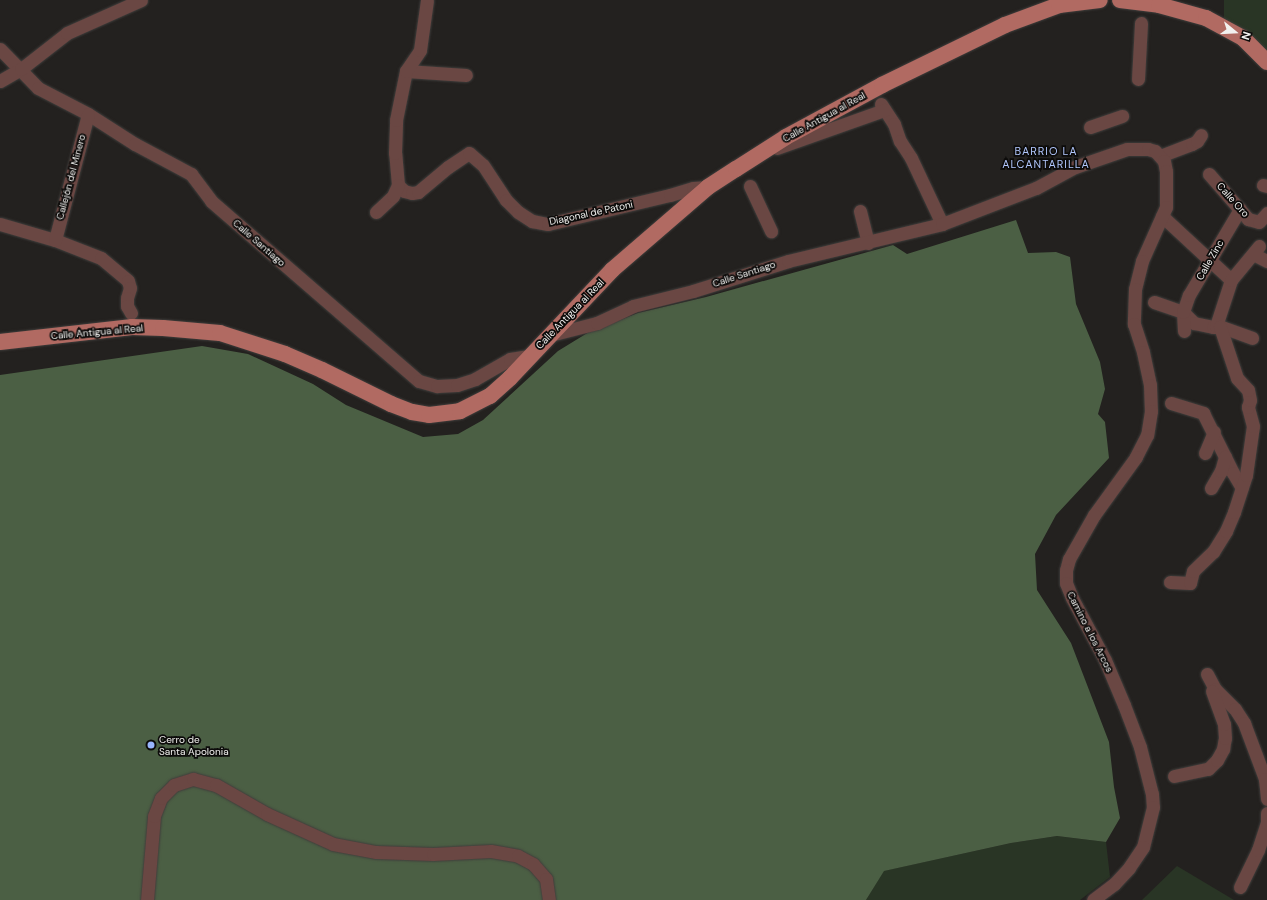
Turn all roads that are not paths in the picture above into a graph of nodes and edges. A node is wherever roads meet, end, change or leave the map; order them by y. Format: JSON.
{"nodes":[{"id":1,"x":141,"y":0,"type":"edge"},
{"id":2,"x":427,"y":0,"type":"edge"},
{"id":3,"x":1100,"y":0,"type":"edge"},
{"id":4,"x":1120,"y":0,"type":"edge"},
{"id":5,"x":1141,"y":23,"type":"dead end"},
{"id":6,"x":0,"y":49,"type":"edge"},
{"id":7,"x":1267,"y":62,"type":"edge"},
{"id":8,"x":21,"y":69,"type":"junction"},
{"id":9,"x":406,"y":71,"type":"junction"},
{"id":10,"x":466,"y":75,"type":"dead end"},
{"id":11,"x":1138,"y":79,"type":"dead end"},
{"id":12,"x":0,"y":81,"type":"edge"},
{"id":13,"x":88,"y":114,"type":"junction"},
{"id":14,"x":1122,"y":116,"type":"dead end"},
{"id":15,"x":1090,"y":127,"type":"dead end"},
{"id":16,"x":1201,"y":135,"type":"dead end"},
{"id":17,"x":760,"y":154,"type":"junction"},
{"id":18,"x":1160,"y":156,"type":"junction"},
{"id":19,"x":1209,"y":174,"type":"dead end"},
{"id":20,"x":398,"y":185,"type":"junction"},
{"id":21,"x":750,"y":186,"type":"dead end"},
{"id":22,"x":708,"y":188,"type":"junction"},
{"id":23,"x":1240,"y":209,"type":"junction"},
{"id":24,"x":860,"y":211,"type":"dead end"},
{"id":25,"x":376,"y":212,"type":"dead end"},
{"id":26,"x":1162,"y":216,"type":"junction"},
{"id":27,"x":1263,"y":217,"type":"edge"},
{"id":28,"x":0,"y":224,"type":"edge"},
{"id":29,"x":942,"y":224,"type":"junction"},
{"id":30,"x":771,"y":231,"type":"dead end"},
{"id":31,"x":55,"y":240,"type":"junction"},
{"id":32,"x":868,"y":243,"type":"junction"},
{"id":33,"x":1210,"y":260,"type":"junction"},
{"id":34,"x":1267,"y":261,"type":"edge"},
{"id":35,"x":1231,"y":280,"type":"junction"},
{"id":36,"x":1154,"y":302,"type":"dead end"},
{"id":37,"x":1183,"y":312,"type":"junction"},
{"id":38,"x":131,"y":313,"type":"dead end"},
{"id":39,"x":1218,"y":327,"type":"junction"},
{"id":40,"x":1184,"y":332,"type":"dead end"},
{"id":41,"x":550,"y":335,"type":"junction"},
{"id":42,"x":1252,"y":338,"type":"dead end"},
{"id":43,"x":0,"y":342,"type":"edge"},
{"id":44,"x":529,"y":356,"type":"junction"},
{"id":45,"x":1171,"y":403,"type":"dead end"},
{"id":46,"x":1214,"y":432,"type":"junction"},
{"id":47,"x":1205,"y":453,"type":"dead end"},
{"id":48,"x":1225,"y":457,"type":"junction"},
{"id":49,"x":1211,"y":488,"type":"dead end"},
{"id":50,"x":1242,"y":488,"type":"junction"},
{"id":51,"x":1170,"y":582,"type":"dead end"},
{"id":52,"x":1174,"y":776,"type":"dead end"},
{"id":53,"x":1267,"y":798,"type":"edge"},
{"id":54,"x":1267,"y":813,"type":"edge"},
{"id":55,"x":1240,"y":887,"type":"dead end"},
{"id":56,"x":147,"y":900,"type":"edge"},
{"id":57,"x":549,"y":900,"type":"edge"},
{"id":58,"x":1092,"y":900,"type":"edge"}],
"edges":[{"from":1,"to":8,"type":"street"},
{"from":2,"to":9,"type":"street"},
{"from":3,"to":17,"type":"main road","name":"Calle Antigua al Real"},
{"from":4,"to":7,"type":"main road"},
{"from":5,"to":11,"type":"street"},
{"from":6,"to":8,"type":"street","name":"Calle Santiago"},
{"from":8,"to":12,"type":"street"},
{"from":8,"to":13,"type":"street","name":"Calle Santiago"},
{"from":9,"to":10,"type":"street"},
{"from":9,"to":20,"type":"street"},
{"from":13,"to":31,"type":"street","name":"Callejón del Minero"},
{"from":13,"to":44,"type":"street","name":"Calle Santiago"},
{"from":14,"to":15,"type":"street"},
{"from":16,"to":18,"type":"street"},
{"from":17,"to":22,"type":"main road","name":"Calle Antigua al Real"},
{"from":17,"to":29,"type":"street"},
{"from":18,"to":26,"type":"street","name":"Camino a los Arcos"},
{"from":18,"to":29,"type":"street","name":"Calle Santiago"},
{"from":19,"to":23,"type":"street","name":"Calle Oro"},
{"from":20,"to":22,"type":"street","name":"Diagonal de Patoni"},
{"from":20,"to":25,"type":"street"},
{"from":21,"to":30,"type":"street"},
{"from":22,"to":41,"type":"main road","name":"Calle Antigua al Real"},
{"from":23,"to":27,"type":"street","name":"Calle Oro"},
{"from":23,"to":33,"type":"street","name":"Calle Zinc"},
{"from":24,"to":32,"type":"street"},
{"from":26,"to":33,"type":"street"},
{"from":26,"to":58,"type":"street","name":"Camino a los Arcos"},
{"from":28,"to":31,"type":"street"},
{"from":29,"to":32,"type":"street","name":"Calle Santiago"},
{"from":31,"to":38,"type":"street"},
{"from":32,"to":41,"type":"street","name":"Calle Santiago"},
{"from":33,"to":35,"type":"street"},
{"from":33,"to":37,"type":"street","name":"Calle Zinc"},
{"from":34,"to":35,"type":"street"},
{"from":35,"to":39,"type":"street"},
{"from":36,"to":37,"type":"street"},
{"from":37,"to":39,"type":"street"},
{"from":37,"to":40,"type":"street"},
{"from":39,"to":42,"type":"street"},
{"from":39,"to":50,"type":"street"},
{"from":41,"to":44,"type":"main road","name":"Calle Antigua al Real"},
{"from":43,"to":44,"type":"main road","name":"Calle Antigua al Real"},
{"from":45,"to":46,"type":"street"},
{"from":46,"to":47,"type":"street"},
{"from":46,"to":48,"type":"street"},
{"from":48,"to":49,"type":"street"},
{"from":48,"to":50,"type":"street"},
{"from":50,"to":51,"type":"street"},
{"from":52,"to":53,"type":"street"},
{"from":54,"to":55,"type":"street"},
{"from":56,"to":57,"type":"street"}]}
